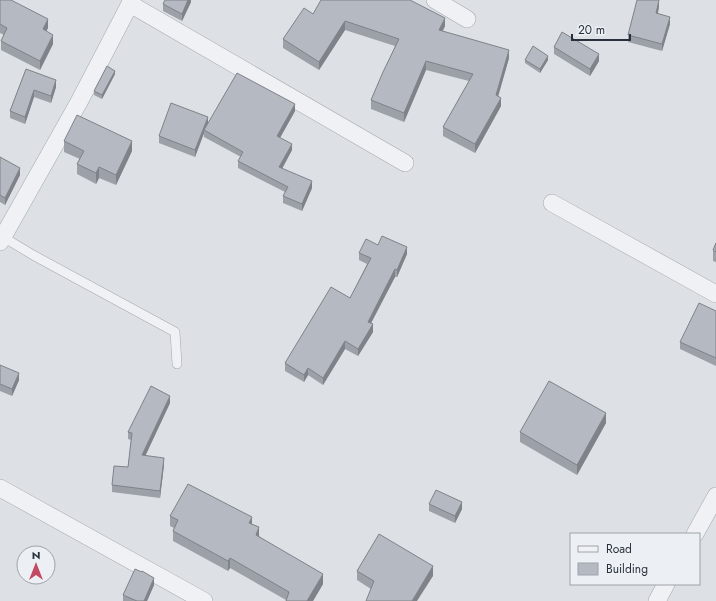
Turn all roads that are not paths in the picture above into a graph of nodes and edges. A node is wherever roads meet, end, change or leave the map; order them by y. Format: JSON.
{"nodes":[{"id":1,"x":435,"y":0,"type":"edge"},
{"id":2,"x":131,"y":2,"type":"edge"},
{"id":3,"x":467,"y":19,"type":"dead end"},
{"id":4,"x":405,"y":163,"type":"dead end"},
{"id":5,"x":552,"y":203,"type":"dead end"},
{"id":6,"x":2,"y":239,"type":"edge"},
{"id":7,"x":716,"y":294,"type":"edge"},
{"id":8,"x":177,"y":364,"type":"dead end"},
{"id":9,"x":0,"y":488,"type":"edge"},
{"id":10,"x":716,"y":496,"type":"edge"},
{"id":11,"x":695,"y":533,"type":"edge"},
{"id":12,"x":665,"y":585,"type":"edge"},
{"id":13,"x":204,"y":601,"type":"edge"},
{"id":14,"x":657,"y":601,"type":"edge"}],
"edges":[{"from":1,"to":3,"type":"street"},
{"from":2,"to":4,"type":"street"},
{"from":2,"to":6,"type":"street"},
{"from":5,"to":7,"type":"street"},
{"from":6,"to":8,"type":"lane"},
{"from":9,"to":13,"type":"street"},
{"from":10,"to":11,"type":"street"},
{"from":12,"to":14,"type":"street"}]}
